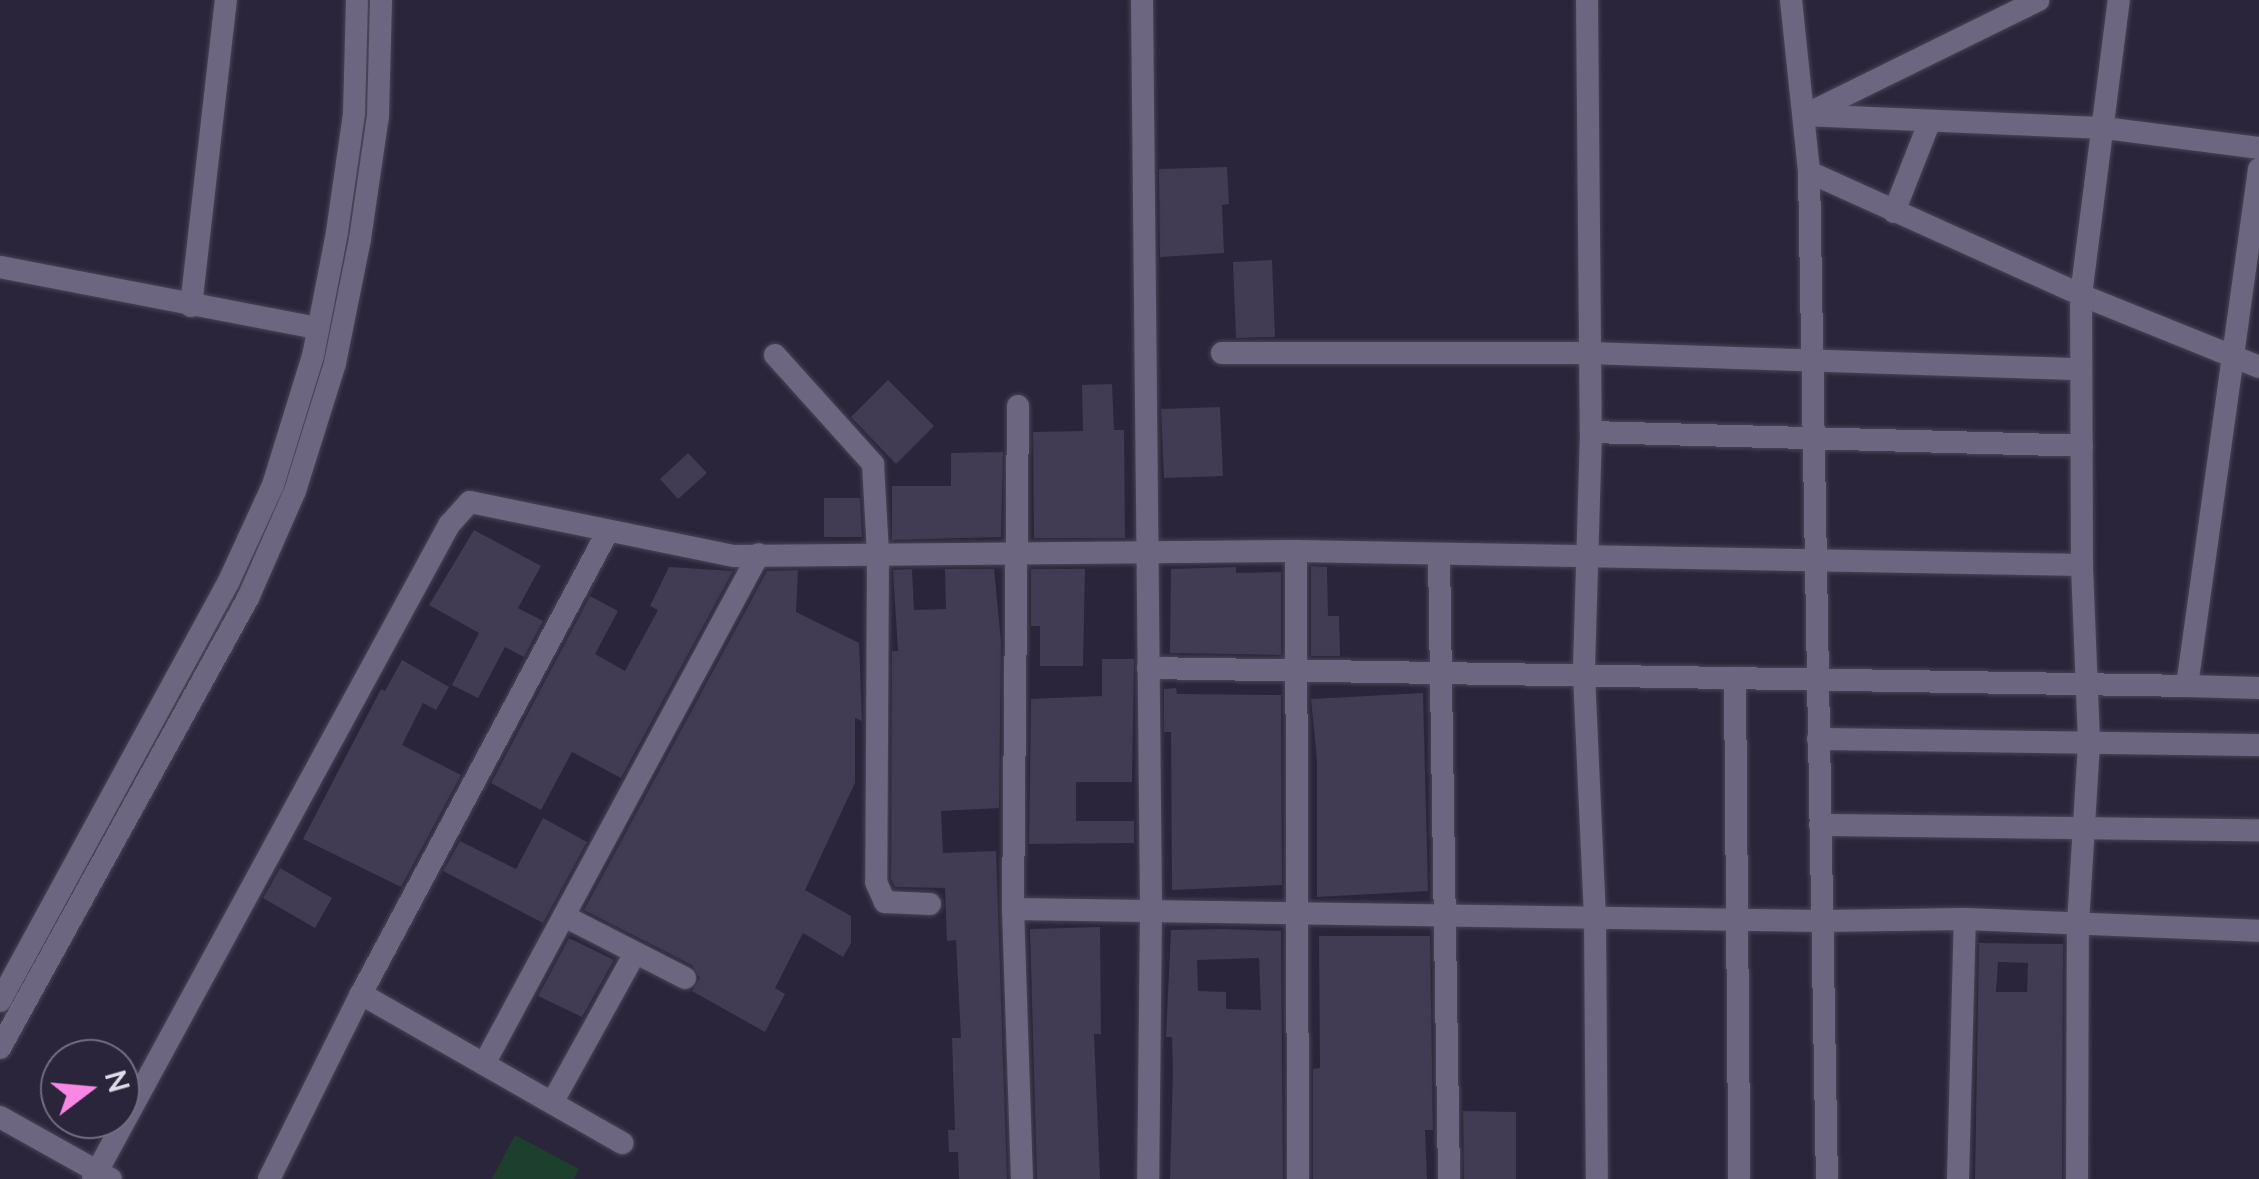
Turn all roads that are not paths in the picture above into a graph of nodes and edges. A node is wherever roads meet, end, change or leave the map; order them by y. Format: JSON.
{"nodes":[{"id":1,"x":226,"y":0,"type":"edge"},
{"id":2,"x":357,"y":0,"type":"edge"},
{"id":3,"x":381,"y":0,"type":"edge"},
{"id":4,"x":1142,"y":0,"type":"edge"},
{"id":5,"x":1587,"y":0,"type":"edge"},
{"id":6,"x":1791,"y":0,"type":"edge"},
{"id":7,"x":2039,"y":0,"type":"edge"},
{"id":8,"x":2120,"y":0,"type":"edge"},
{"id":9,"x":1804,"y":116,"type":"junction"},
{"id":10,"x":1929,"y":123,"type":"junction"},
{"id":11,"x":2105,"y":128,"type":"junction"},
{"id":12,"x":2259,"y":148,"type":"edge"},
{"id":13,"x":2259,"y":168,"type":"edge"},
{"id":14,"x":1809,"y":172,"type":"junction"},
{"id":15,"x":1894,"y":212,"type":"junction"},
{"id":16,"x":2257,"y":212,"type":"edge"},
{"id":17,"x":0,"y":267,"type":"edge"},
{"id":18,"x":2081,"y":295,"type":"junction"},
{"id":19,"x":191,"y":306,"type":"junction"},
{"id":20,"x":318,"y":328,"type":"junction"},
{"id":21,"x":1222,"y":352,"type":"dead end"},
{"id":22,"x":1588,"y":353,"type":"junction"},
{"id":23,"x":776,"y":355,"type":"dead end"},
{"id":24,"x":1812,"y":358,"type":"junction"},
{"id":25,"x":2236,"y":358,"type":"junction"},
{"id":26,"x":2259,"y":367,"type":"edge"},
{"id":27,"x":2080,"y":370,"type":"junction"},
{"id":28,"x":1018,"y":406,"type":"dead end"},
{"id":29,"x":1590,"y":432,"type":"junction"},
{"id":30,"x":1814,"y":439,"type":"junction"},
{"id":31,"x":2082,"y":446,"type":"junction"},
{"id":32,"x":608,"y":530,"type":"junction"},
{"id":33,"x":1147,"y":550,"type":"junction"},
{"id":34,"x":1296,"y":550,"type":"junction"},
{"id":35,"x":759,"y":554,"type":"junction"},
{"id":36,"x":878,"y":554,"type":"junction"},
{"id":37,"x":1016,"y":554,"type":"junction"},
{"id":38,"x":1440,"y":555,"type":"junction"},
{"id":39,"x":1588,"y":556,"type":"junction"},
{"id":40,"x":1816,"y":561,"type":"junction"},
{"id":41,"x":2082,"y":565,"type":"junction"},
{"id":42,"x":1148,"y":668,"type":"junction"},
{"id":43,"x":1441,"y":672,"type":"junction"},
{"id":44,"x":1296,"y":674,"type":"junction"},
{"id":45,"x":1584,"y":675,"type":"junction"},
{"id":46,"x":1818,"y":680,"type":"junction"},
{"id":47,"x":1735,"y":681,"type":"junction"},
{"id":48,"x":2086,"y":682,"type":"junction"},
{"id":49,"x":2187,"y":686,"type":"junction"},
{"id":50,"x":2259,"y":688,"type":"edge"},
{"id":51,"x":1818,"y":739,"type":"junction"},
{"id":52,"x":2089,"y":741,"type":"junction"},
{"id":53,"x":2259,"y":745,"type":"edge"},
{"id":54,"x":1820,"y":825,"type":"junction"},
{"id":55,"x":2084,"y":827,"type":"junction"},
{"id":56,"x":2259,"y":830,"type":"edge"},
{"id":57,"x":930,"y":904,"type":"dead end"},
{"id":58,"x":1014,"y":909,"type":"junction"},
{"id":59,"x":1151,"y":910,"type":"junction"},
{"id":60,"x":1297,"y":913,"type":"junction"},
{"id":61,"x":1445,"y":915,"type":"junction"},
{"id":62,"x":564,"y":916,"type":"junction"},
{"id":63,"x":1595,"y":918,"type":"junction"},
{"id":64,"x":1966,"y":919,"type":"junction"},
{"id":65,"x":1737,"y":920,"type":"junction"},
{"id":66,"x":1821,"y":921,"type":"junction"},
{"id":67,"x":2078,"y":923,"type":"junction"},
{"id":68,"x":2259,"y":931,"type":"edge"},
{"id":69,"x":635,"y":953,"type":"junction"},
{"id":70,"x":685,"y":978,"type":"dead end"},
{"id":71,"x":361,"y":994,"type":"junction"},
{"id":72,"x":0,"y":1001,"type":"edge"},
{"id":73,"x":0,"y":1048,"type":"edge"},
{"id":74,"x":484,"y":1064,"type":"junction"},
{"id":75,"x":552,"y":1103,"type":"junction"},
{"id":76,"x":0,"y":1116,"type":"edge"},
{"id":77,"x":622,"y":1144,"type":"dead end"},
{"id":78,"x":100,"y":1176,"type":"edge"},
{"id":79,"x":269,"y":1179,"type":"edge"},
{"id":80,"x":1022,"y":1179,"type":"edge"},
{"id":81,"x":1148,"y":1179,"type":"edge"},
{"id":82,"x":1298,"y":1179,"type":"edge"},
{"id":83,"x":1449,"y":1179,"type":"edge"},
{"id":84,"x":1597,"y":1179,"type":"edge"},
{"id":85,"x":1739,"y":1179,"type":"edge"},
{"id":86,"x":1827,"y":1179,"type":"edge"},
{"id":87,"x":1958,"y":1179,"type":"edge"},
{"id":88,"x":2077,"y":1179,"type":"edge"}],
"edges":[{"from":1,"to":19,"type":"street"},
{"from":2,"to":20,"type":"street"},
{"from":3,"to":73,"type":"street"},
{"from":4,"to":33,"type":"street"},
{"from":5,"to":22,"type":"street"},
{"from":6,"to":9,"type":"street"},
{"from":7,"to":9,"type":"street"},
{"from":8,"to":11,"type":"street"},
{"from":9,"to":10,"type":"street"},
{"from":9,"to":14,"type":"street"},
{"from":10,"to":11,"type":"street"},
{"from":10,"to":15,"type":"street"},
{"from":11,"to":12,"type":"street"},
{"from":11,"to":18,"type":"street"},
{"from":13,"to":16,"type":"street"},
{"from":14,"to":15,"type":"street"},
{"from":14,"to":24,"type":"street"},
{"from":15,"to":18,"type":"street"},
{"from":16,"to":25,"type":"street"},
{"from":17,"to":19,"type":"street"},
{"from":18,"to":25,"type":"street"},
{"from":18,"to":27,"type":"street"},
{"from":19,"to":20,"type":"street"},
{"from":20,"to":72,"type":"street"},
{"from":21,"to":22,"type":"street"},
{"from":22,"to":24,"type":"street"},
{"from":22,"to":29,"type":"street"},
{"from":23,"to":36,"type":"street"},
{"from":24,"to":27,"type":"street"},
{"from":24,"to":30,"type":"street"},
{"from":25,"to":26,"type":"street"},
{"from":25,"to":49,"type":"street"},
{"from":27,"to":31,"type":"street"},
{"from":28,"to":37,"type":"street"},
{"from":29,"to":30,"type":"street"},
{"from":29,"to":39,"type":"street"},
{"from":30,"to":31,"type":"street"},
{"from":30,"to":40,"type":"street"},
{"from":31,"to":41,"type":"street"},
{"from":32,"to":35,"type":"street"},
{"from":32,"to":71,"type":"street"},
{"from":32,"to":78,"type":"street"},
{"from":33,"to":34,"type":"street"},
{"from":33,"to":37,"type":"street"},
{"from":33,"to":42,"type":"street"},
{"from":34,"to":38,"type":"street"},
{"from":34,"to":44,"type":"street"},
{"from":35,"to":36,"type":"street"},
{"from":35,"to":62,"type":"street"},
{"from":36,"to":37,"type":"street"},
{"from":36,"to":57,"type":"street"},
{"from":37,"to":58,"type":"street"},
{"from":38,"to":39,"type":"street"},
{"from":38,"to":43,"type":"street"},
{"from":39,"to":40,"type":"street"},
{"from":39,"to":45,"type":"street"},
{"from":40,"to":41,"type":"street"},
{"from":40,"to":46,"type":"street"},
{"from":41,"to":48,"type":"street"},
{"from":42,"to":44,"type":"street"},
{"from":42,"to":59,"type":"street"},
{"from":43,"to":44,"type":"street"},
{"from":43,"to":45,"type":"street"},
{"from":43,"to":61,"type":"street"},
{"from":44,"to":60,"type":"street"},
{"from":45,"to":47,"type":"street"},
{"from":45,"to":63,"type":"street"},
{"from":46,"to":47,"type":"street"},
{"from":46,"to":48,"type":"street"},
{"from":46,"to":51,"type":"street"},
{"from":47,"to":65,"type":"street"},
{"from":48,"to":49,"type":"street"},
{"from":48,"to":52,"type":"street"},
{"from":49,"to":50,"type":"street"},
{"from":51,"to":52,"type":"street"},
{"from":51,"to":54,"type":"street"},
{"from":52,"to":53,"type":"street"},
{"from":52,"to":55,"type":"street"},
{"from":54,"to":55,"type":"street"},
{"from":54,"to":66,"type":"street"},
{"from":55,"to":56,"type":"street"},
{"from":55,"to":67,"type":"street"},
{"from":58,"to":59,"type":"street"},
{"from":58,"to":80,"type":"street"},
{"from":59,"to":60,"type":"street"},
{"from":59,"to":81,"type":"street"},
{"from":60,"to":61,"type":"street"},
{"from":60,"to":82,"type":"street"},
{"from":61,"to":63,"type":"street"},
{"from":61,"to":83,"type":"street"},
{"from":62,"to":69,"type":"street"},
{"from":62,"to":74,"type":"street"},
{"from":63,"to":65,"type":"street"},
{"from":63,"to":84,"type":"street"},
{"from":64,"to":66,"type":"street"},
{"from":64,"to":67,"type":"street"},
{"from":64,"to":87,"type":"street"},
{"from":65,"to":66,"type":"street"},
{"from":65,"to":85,"type":"street"},
{"from":66,"to":86,"type":"street"},
{"from":67,"to":68,"type":"street"},
{"from":67,"to":88,"type":"street"},
{"from":69,"to":70,"type":"street"},
{"from":69,"to":75,"type":"street"},
{"from":71,"to":74,"type":"street"},
{"from":71,"to":79,"type":"street"},
{"from":74,"to":75,"type":"street"},
{"from":75,"to":77,"type":"street"},
{"from":76,"to":78,"type":"street"}]}
